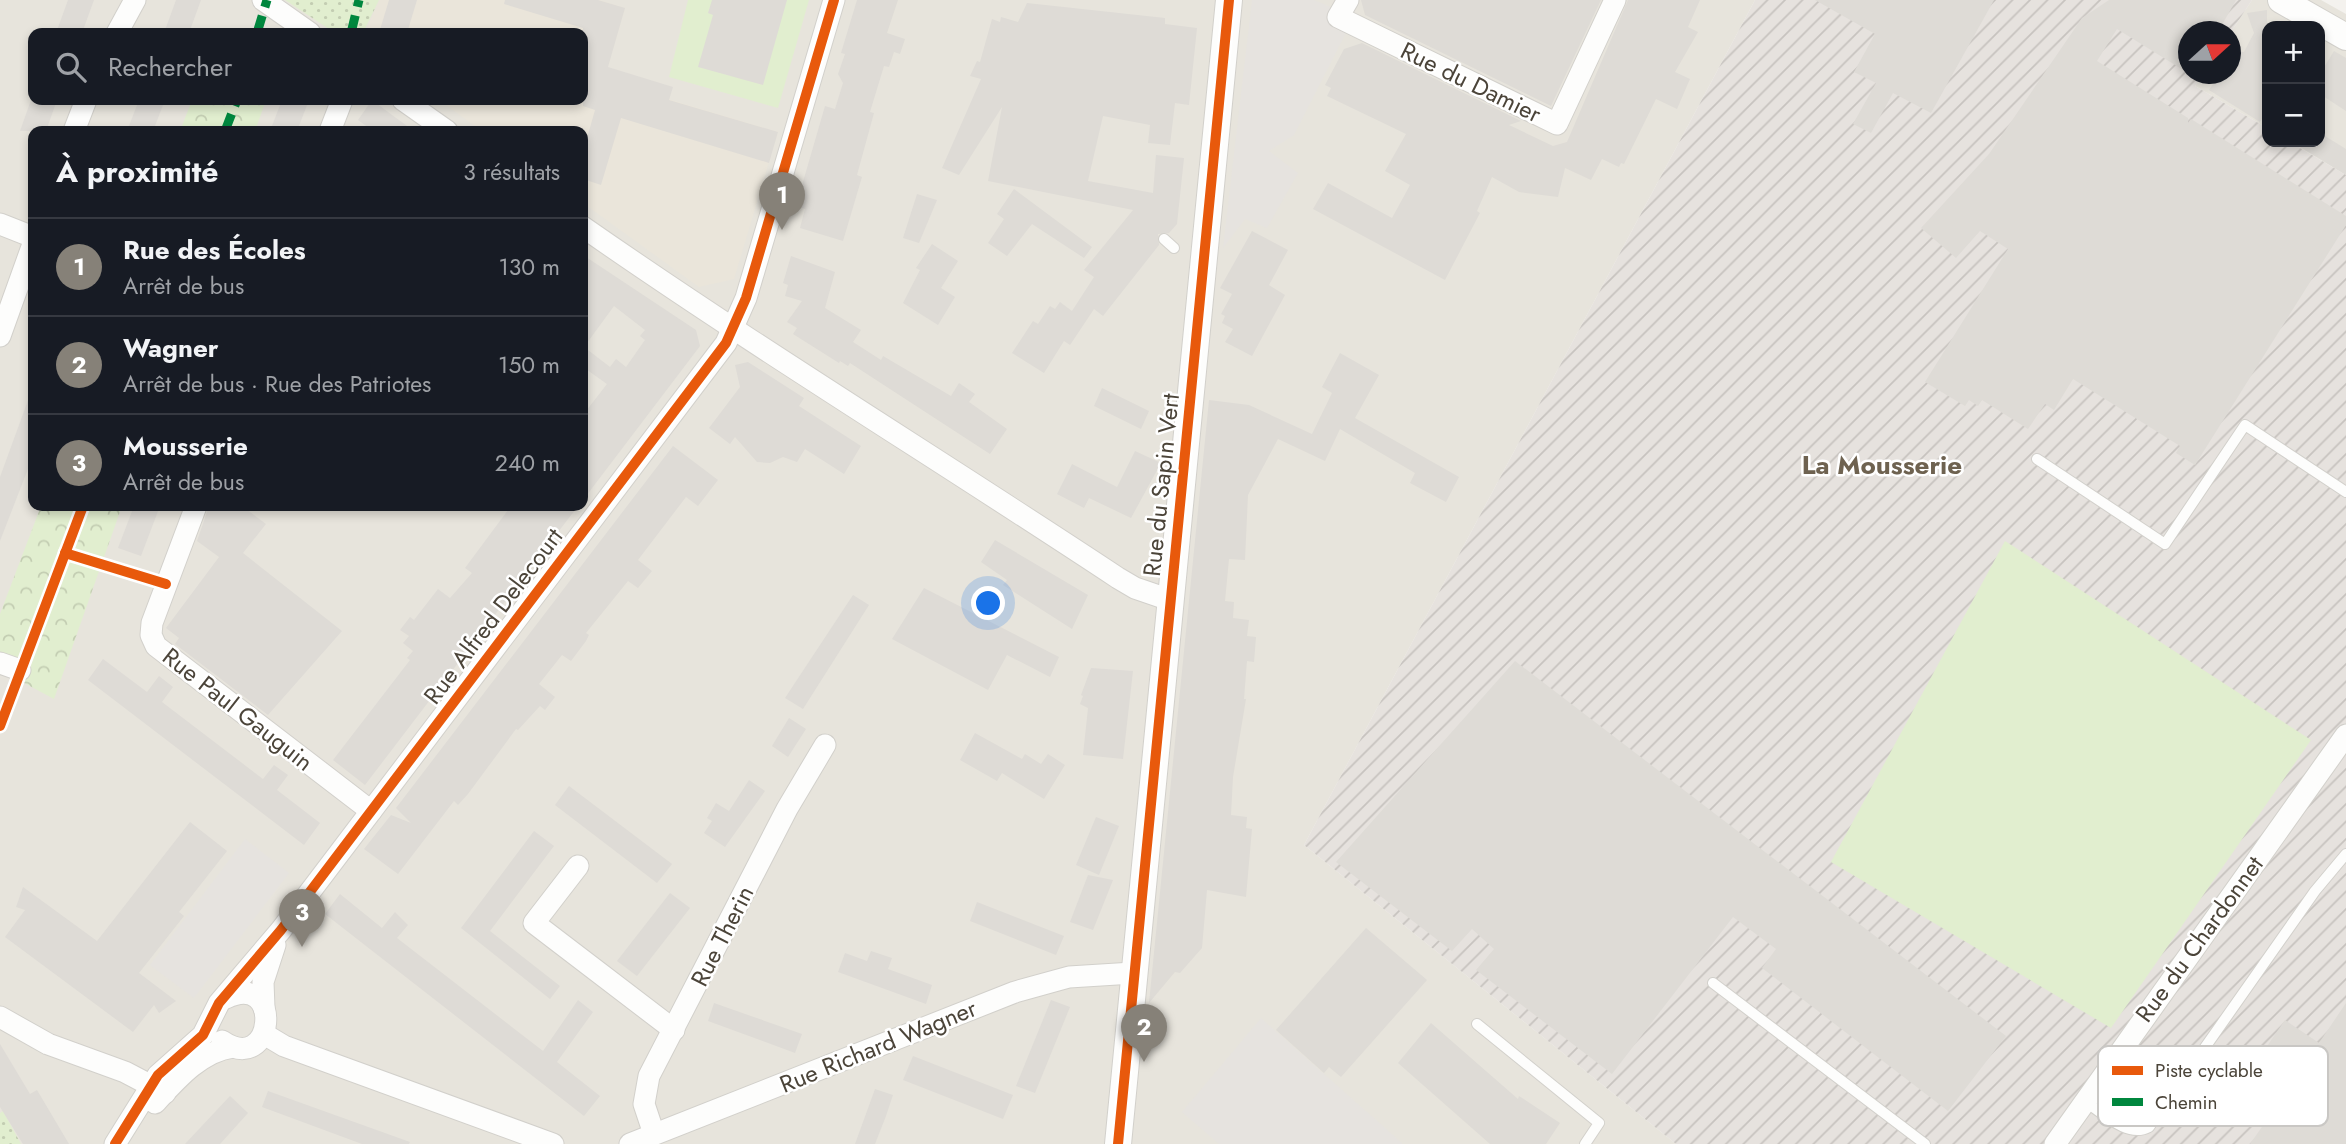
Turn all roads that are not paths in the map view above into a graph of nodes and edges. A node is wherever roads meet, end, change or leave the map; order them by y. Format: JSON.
{"nodes":[{"id":1,"x":121,"y":0,"type":"edge"},
{"id":2,"x":135,"y":0,"type":"edge"},
{"id":3,"x":263,"y":0,"type":"edge"},
{"id":4,"x":834,"y":0,"type":"edge"},
{"id":5,"x":1229,"y":0,"type":"edge"},
{"id":6,"x":1615,"y":0,"type":"edge"},
{"id":7,"x":2280,"y":0,"type":"edge"},
{"id":8,"x":1343,"y":9,"type":"edge"},
{"id":9,"x":111,"y":28,"type":"edge"},
{"id":10,"x":120,"y":28,"type":"edge"},
{"id":11,"x":303,"y":28,"type":"edge"},
{"id":12,"x":2346,"y":37,"type":"edge"},
{"id":13,"x":84,"y":105,"type":"edge"},
{"id":14,"x":340,"y":105,"type":"edge"},
{"id":15,"x":410,"y":105,"type":"edge"},
{"id":16,"x":77,"y":126,"type":"edge"},
{"id":17,"x":332,"y":126,"type":"edge"},
{"id":18,"x":440,"y":126,"type":"edge"},
{"id":19,"x":0,"y":224,"type":"edge"},
{"id":20,"x":588,"y":231,"type":"edge"},
{"id":21,"x":28,"y":235,"type":"edge"},
{"id":22,"x":1164,"y":239,"type":"dead end"},
{"id":23,"x":1174,"y":248,"type":"dead end"},
{"id":24,"x":28,"y":258,"type":"edge"},
{"id":25,"x":733,"y":331,"type":"junction"},
{"id":26,"x":0,"y":335,"type":"edge"},
{"id":27,"x":2037,"y":459,"type":"dead end"},
{"id":28,"x":2346,"y":492,"type":"edge"},
{"id":29,"x":194,"y":511,"type":"edge"},
{"id":30,"x":1170,"y":600,"type":"junction"},
{"id":31,"x":2346,"y":735,"type":"edge"},
{"id":32,"x":825,"y":745,"type":"dead end"},
{"id":33,"x":371,"y":811,"type":"junction"},
{"id":34,"x":2346,"y":855,"type":"edge"},
{"id":35,"x":578,"y":866,"type":"dead end"},
{"id":36,"x":281,"y":930,"type":"junction"},
{"id":37,"x":1133,"y":973,"type":"junction"},
{"id":38,"x":1713,"y":983,"type":"dead end"},
{"id":39,"x":226,"y":998,"type":"junction"},
{"id":40,"x":264,"y":1008,"type":"junction"},
{"id":41,"x":213,"y":1016,"type":"junction"},
{"id":42,"x":0,"y":1017,"type":"edge"},
{"id":43,"x":1477,"y":1024,"type":"dead end"},
{"id":44,"x":674,"y":1030,"type":"junction"},
{"id":45,"x":264,"y":1034,"type":"junction"},
{"id":46,"x":2123,"y":1046,"type":"edge"},
{"id":47,"x":2207,"y":1046,"type":"edge"},
{"id":48,"x":233,"y":1047,"type":"junction"},
{"id":49,"x":2098,"y":1080,"type":"edge"},
{"id":50,"x":159,"y":1088,"type":"junction"},
{"id":51,"x":2084,"y":1100,"type":"junction"},
{"id":52,"x":2098,"y":1109,"type":"edge"},
{"id":53,"x":2123,"y":1126,"type":"edge"},
{"id":54,"x":2151,"y":1126,"type":"edge"},
{"id":55,"x":642,"y":1140,"type":"edge"},
{"id":56,"x":117,"y":1144,"type":"edge"},
{"id":57,"x":553,"y":1144,"type":"edge"},
{"id":58,"x":1118,"y":1144,"type":"edge"},
{"id":59,"x":1586,"y":1144,"type":"edge"},
{"id":60,"x":1925,"y":1144,"type":"edge"},
{"id":61,"x":2055,"y":1144,"type":"edge"}],
"edges":[{"from":1,"to":9,"type":"street"},
{"from":2,"to":10,"type":"street"},
{"from":3,"to":11,"type":"street"},
{"from":4,"to":25,"type":"street","name":"Rue Alfred Delecourt"},
{"from":5,"to":30,"type":"street","name":"Rue du Sapin Vert"},
{"from":6,"to":8,"type":"street","name":"Rue du Damier"},
{"from":7,"to":12,"type":"street"},
{"from":13,"to":16,"type":"street"},
{"from":14,"to":17,"type":"street"},
{"from":15,"to":18,"type":"street"},
{"from":19,"to":21,"type":"street"},
{"from":20,"to":25,"type":"street"},
{"from":22,"to":23,"type":"lane"},
{"from":24,"to":26,"type":"street"},
{"from":25,"to":30,"type":"street"},
{"from":25,"to":33,"type":"street","name":"Rue Alfred Delecourt"},
{"from":27,"to":28,"type":"lane"},
{"from":29,"to":33,"type":"street","name":"Rue Paul Gauguin"},
{"from":30,"to":37,"type":"street","name":"Rue du Sapin Vert"},
{"from":31,"to":46,"type":"street","name":"Rue du Chardonnet"},
{"from":32,"to":44,"type":"street","name":"Rue Therin"},
{"from":33,"to":36,"type":"street","name":"Rue Alfred Delecourt"},
{"from":34,"to":47,"type":"lane"},
{"from":35,"to":44,"type":"street"},
{"from":36,"to":39,"type":"street","name":"Rue Alfred Delecourt"},
{"from":36,"to":40,"type":"street","name":"Rue Alfred Delecourt"},
{"from":37,"to":55,"type":"street","name":"Rue Richard Wagner"},
{"from":37,"to":58,"type":"street","name":"Rue du Sapin Vert"},
{"from":38,"to":60,"type":"lane"},
{"from":39,"to":40,"type":"street"},
{"from":39,"to":41,"type":"street"},
{"from":40,"to":45,"type":"street"},
{"from":41,"to":48,"type":"street"},
{"from":41,"to":50,"type":"street"},
{"from":42,"to":50,"type":"street"},
{"from":43,"to":59,"type":"lane"},
{"from":44,"to":55,"type":"street","name":"Rue Therin"},
{"from":45,"to":48,"type":"street"},
{"from":45,"to":57,"type":"street"},
{"from":48,"to":50,"type":"street"},
{"from":49,"to":51,"type":"street","name":"Rue du Chardonnet"},
{"from":50,"to":56,"type":"street"},
{"from":51,"to":52,"type":"lane"},
{"from":51,"to":61,"type":"street","name":"Rue du Chardonnet"},
{"from":53,"to":54,"type":"lane"}]}
